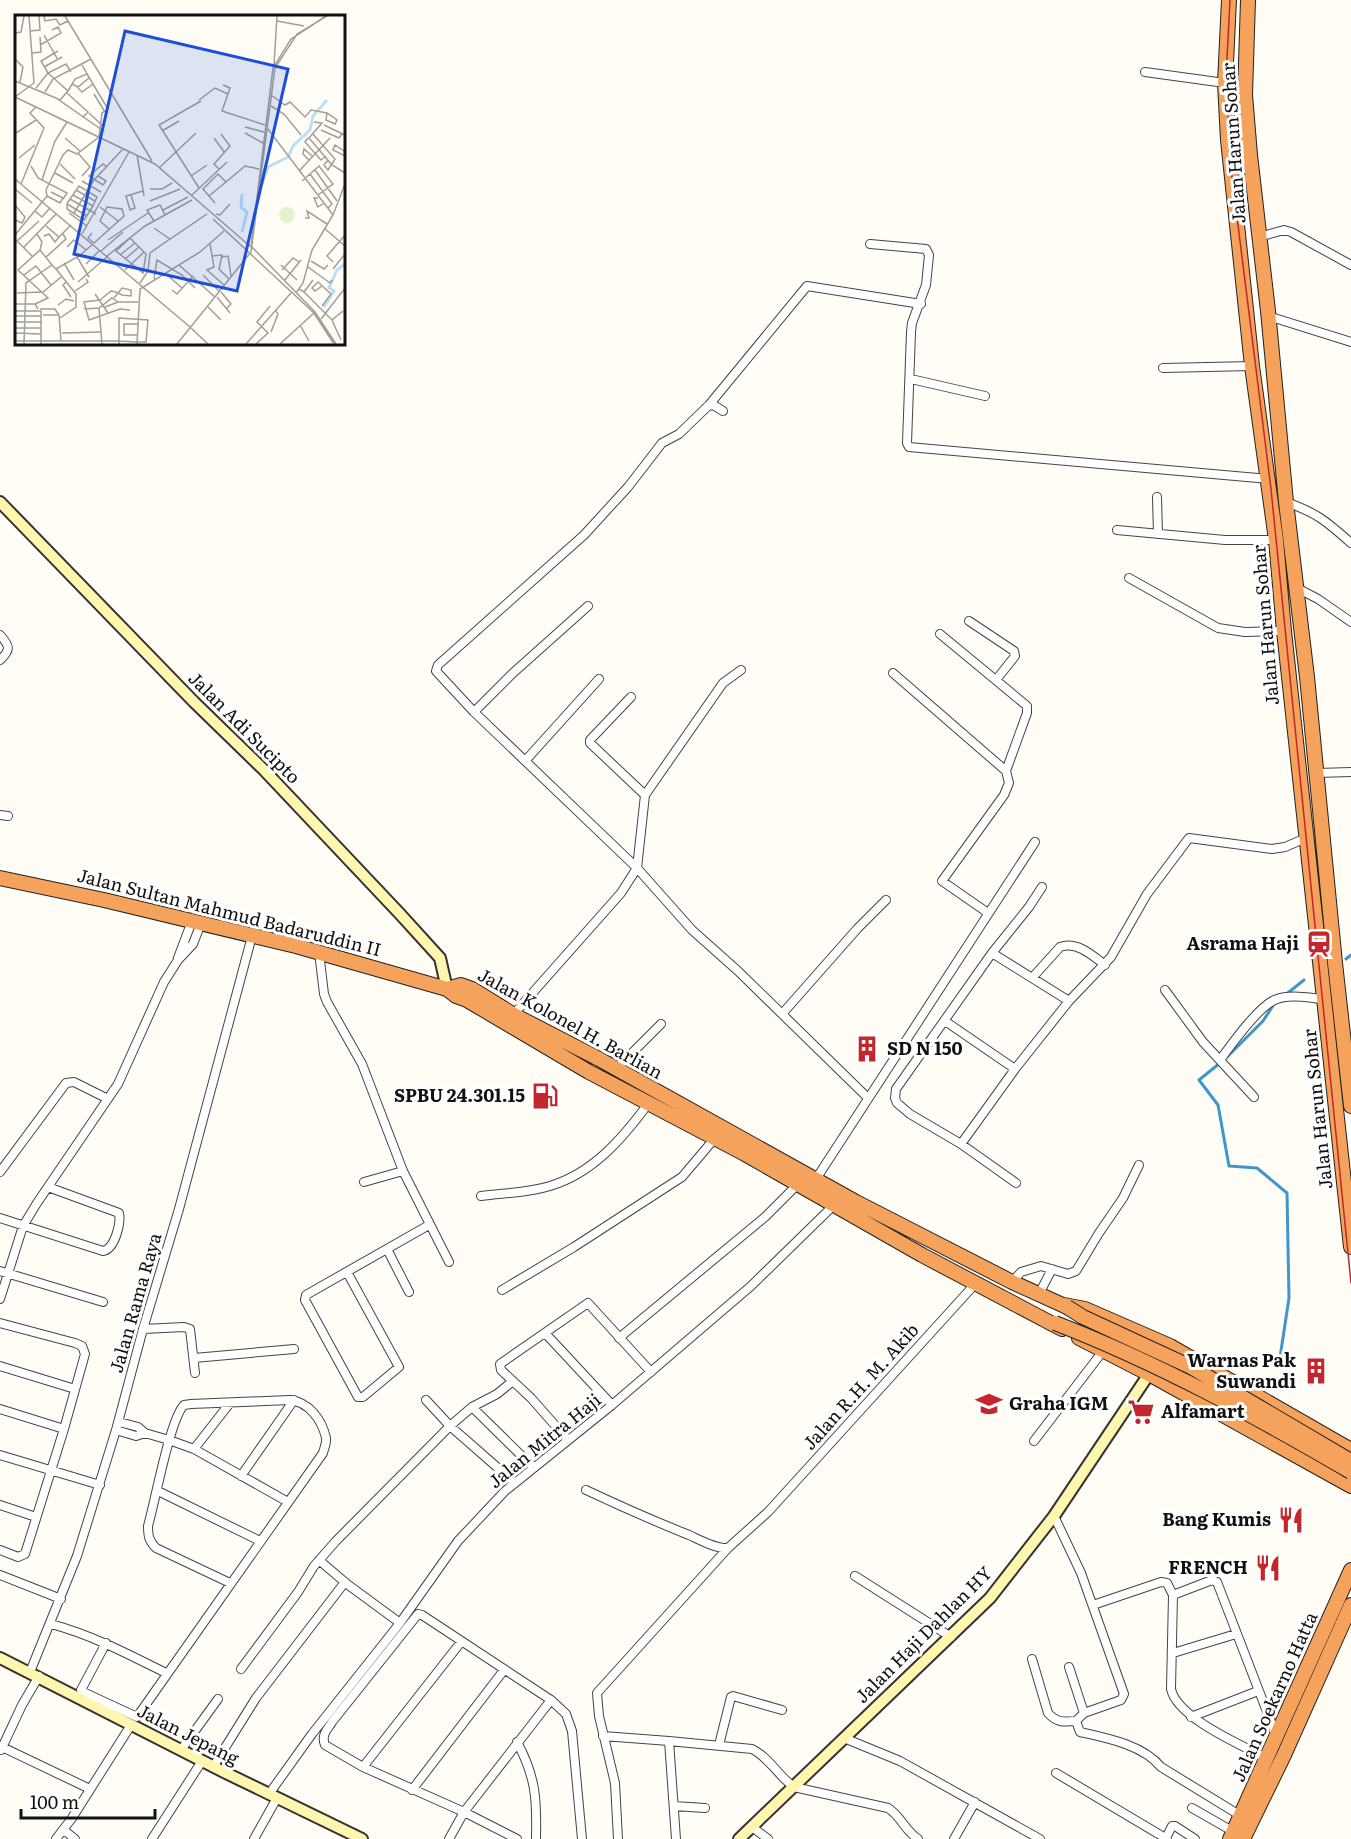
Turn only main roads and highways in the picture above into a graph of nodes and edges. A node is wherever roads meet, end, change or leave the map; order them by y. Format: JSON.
{"nodes":[{"id":1,"x":1229,"y":0,"type":"edge"},
{"id":2,"x":1248,"y":0,"type":"edge"},
{"id":3,"x":0,"y":878,"type":"edge"},
{"id":4,"x":447,"y":989,"type":"joint"},
{"id":5,"x":545,"y":1039,"type":"junction"},
{"id":6,"x":1345,"y":1056,"type":"junction"},
{"id":7,"x":1330,"y":1057,"type":"junction"},
{"id":8,"x":1351,"y":1106,"type":"edge"},
{"id":9,"x":1351,"y":1247,"type":"edge"},
{"id":10,"x":1066,"y":1306,"type":"junction"},
{"id":11,"x":1054,"y":1322,"type":"junction"},
{"id":12,"x":1342,"y":1443,"type":"edge"},
{"id":13,"x":1351,"y":1461,"type":"edge"},
{"id":14,"x":1315,"y":1465,"type":"junction"},
{"id":15,"x":1351,"y":1472,"type":"edge"},
{"id":16,"x":1345,"y":1482,"type":"edge"},
{"id":17,"x":1351,"y":1498,"type":"edge"},
{"id":18,"x":1351,"y":1570,"type":"edge"},
{"id":19,"x":1351,"y":1605,"type":"edge"},
{"id":20,"x":1236,"y":1837,"type":"edge"}],
"edges":[{"from":1,"to":7,"type":"highway","name":"Jalan Harun Sohar"},
{"from":2,"to":6,"type":"highway","name":"Jalan Harun Sohar"},
{"from":3,"to":4,"type":"highway","name":"Jalan Sultan Mahmud Badaruddin II"},
{"from":4,"to":5,"type":"highway","name":"Jalan Kolonel H. Barlian"},
{"from":5,"to":10,"type":"highway","name":"Jalan Kolonel H. Barlian"},
{"from":5,"to":11,"type":"highway","name":"Jalan Kolonel H. Barlian"},
{"from":6,"to":7,"type":"highway"},
{"from":6,"to":8,"type":"highway","name":"Jalan Harun Sohar"},
{"from":7,"to":9,"type":"highway","name":"Jalan Harun Sohar"},
{"from":10,"to":12,"type":"highway"},
{"from":10,"to":13,"type":"highway","bridge":true},
{"from":11,"to":14,"type":"highway"},
{"from":11,"to":15,"type":"highway","bridge":true},
{"from":12,"to":14,"type":"highway"},
{"from":14,"to":16,"type":"highway"},
{"from":16,"to":17,"type":"highway"},
{"from":18,"to":20,"type":"highway","name":"Jalan Soekarno Hatta"},
{"from":19,"to":20,"type":"highway","name":"Jalan Soekarno Hatta"}]}
